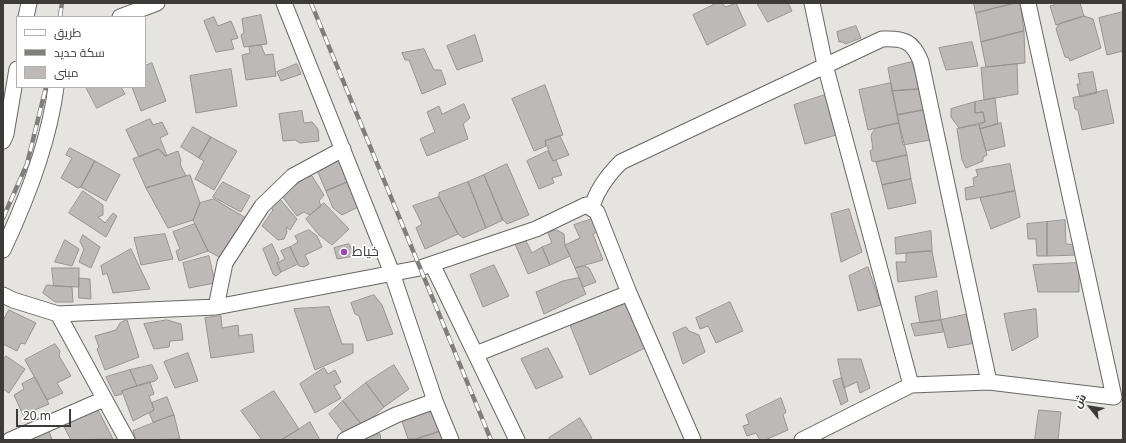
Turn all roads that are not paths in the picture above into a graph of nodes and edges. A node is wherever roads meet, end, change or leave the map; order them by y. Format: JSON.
{"nodes":[{"id":1,"x":29,"y":3,"type":"edge"},
{"id":2,"x":157,"y":3,"type":"edge"},
{"id":3,"x":284,"y":3,"type":"edge"},
{"id":4,"x":812,"y":3,"type":"edge"},
{"id":5,"x":1028,"y":3,"type":"edge"},
{"id":6,"x":26,"y":16,"type":"edge"},
{"id":7,"x":123,"y":16,"type":"edge"},
{"id":8,"x":825,"y":65,"type":"junction"},
{"id":9,"x":16,"y":75,"type":"edge"},
{"id":10,"x":56,"y":88,"type":"edge"},
{"id":11,"x":3,"y":141,"type":"edge"},
{"id":12,"x":343,"y":149,"type":"junction"},
{"id":13,"x":592,"y":207,"type":"junction"},
{"id":14,"x":3,"y":250,"type":"edge"},
{"id":15,"x":432,"y":264,"type":"junction"},
{"id":16,"x":392,"y":273,"type":"junction"},
{"id":17,"x":629,"y":292,"type":"junction"},
{"id":18,"x":3,"y":295,"type":"edge"},
{"id":19,"x":216,"y":307,"type":"junction"},
{"id":20,"x":58,"y":314,"type":"junction"},
{"id":21,"x":476,"y":354,"type":"junction"},
{"id":22,"x":989,"y":382,"type":"junction"},
{"id":23,"x":911,"y":385,"type":"junction"},
{"id":24,"x":1118,"y":398,"type":"edge"},
{"id":25,"x":104,"y":399,"type":"junction"},
{"id":26,"x":435,"y":401,"type":"junction"},
{"id":27,"x":10,"y":440,"type":"edge"},
{"id":28,"x":127,"y":440,"type":"edge"},
{"id":29,"x":345,"y":440,"type":"edge"},
{"id":30,"x":451,"y":440,"type":"edge"},
{"id":31,"x":518,"y":440,"type":"edge"},
{"id":32,"x":693,"y":440,"type":"edge"},
{"id":33,"x":802,"y":440,"type":"edge"}],
"edges":[{"from":1,"to":6,"type":"street"},
{"from":2,"to":7,"type":"street"},
{"from":3,"to":12,"type":"street"},
{"from":4,"to":8,"type":"street"},
{"from":5,"to":24,"type":"street"},
{"from":8,"to":13,"type":"street"},
{"from":8,"to":22,"type":"street"},
{"from":8,"to":23,"type":"street"},
{"from":9,"to":11,"type":"street"},
{"from":10,"to":14,"type":"street"},
{"from":12,"to":16,"type":"street"},
{"from":12,"to":19,"type":"street"},
{"from":13,"to":15,"type":"street"},
{"from":13,"to":17,"type":"street"},
{"from":15,"to":16,"type":"street"},
{"from":15,"to":21,"type":"street"},
{"from":16,"to":19,"type":"street"},
{"from":16,"to":26,"type":"street"},
{"from":17,"to":21,"type":"street"},
{"from":17,"to":32,"type":"street"},
{"from":18,"to":20,"type":"street"},
{"from":19,"to":20,"type":"street"},
{"from":20,"to":25,"type":"street"},
{"from":21,"to":31,"type":"street"},
{"from":22,"to":23,"type":"street"},
{"from":22,"to":24,"type":"street"},
{"from":23,"to":33,"type":"street"},
{"from":25,"to":27,"type":"street"},
{"from":25,"to":28,"type":"street"},
{"from":26,"to":29,"type":"street"},
{"from":26,"to":30,"type":"street"}]}
